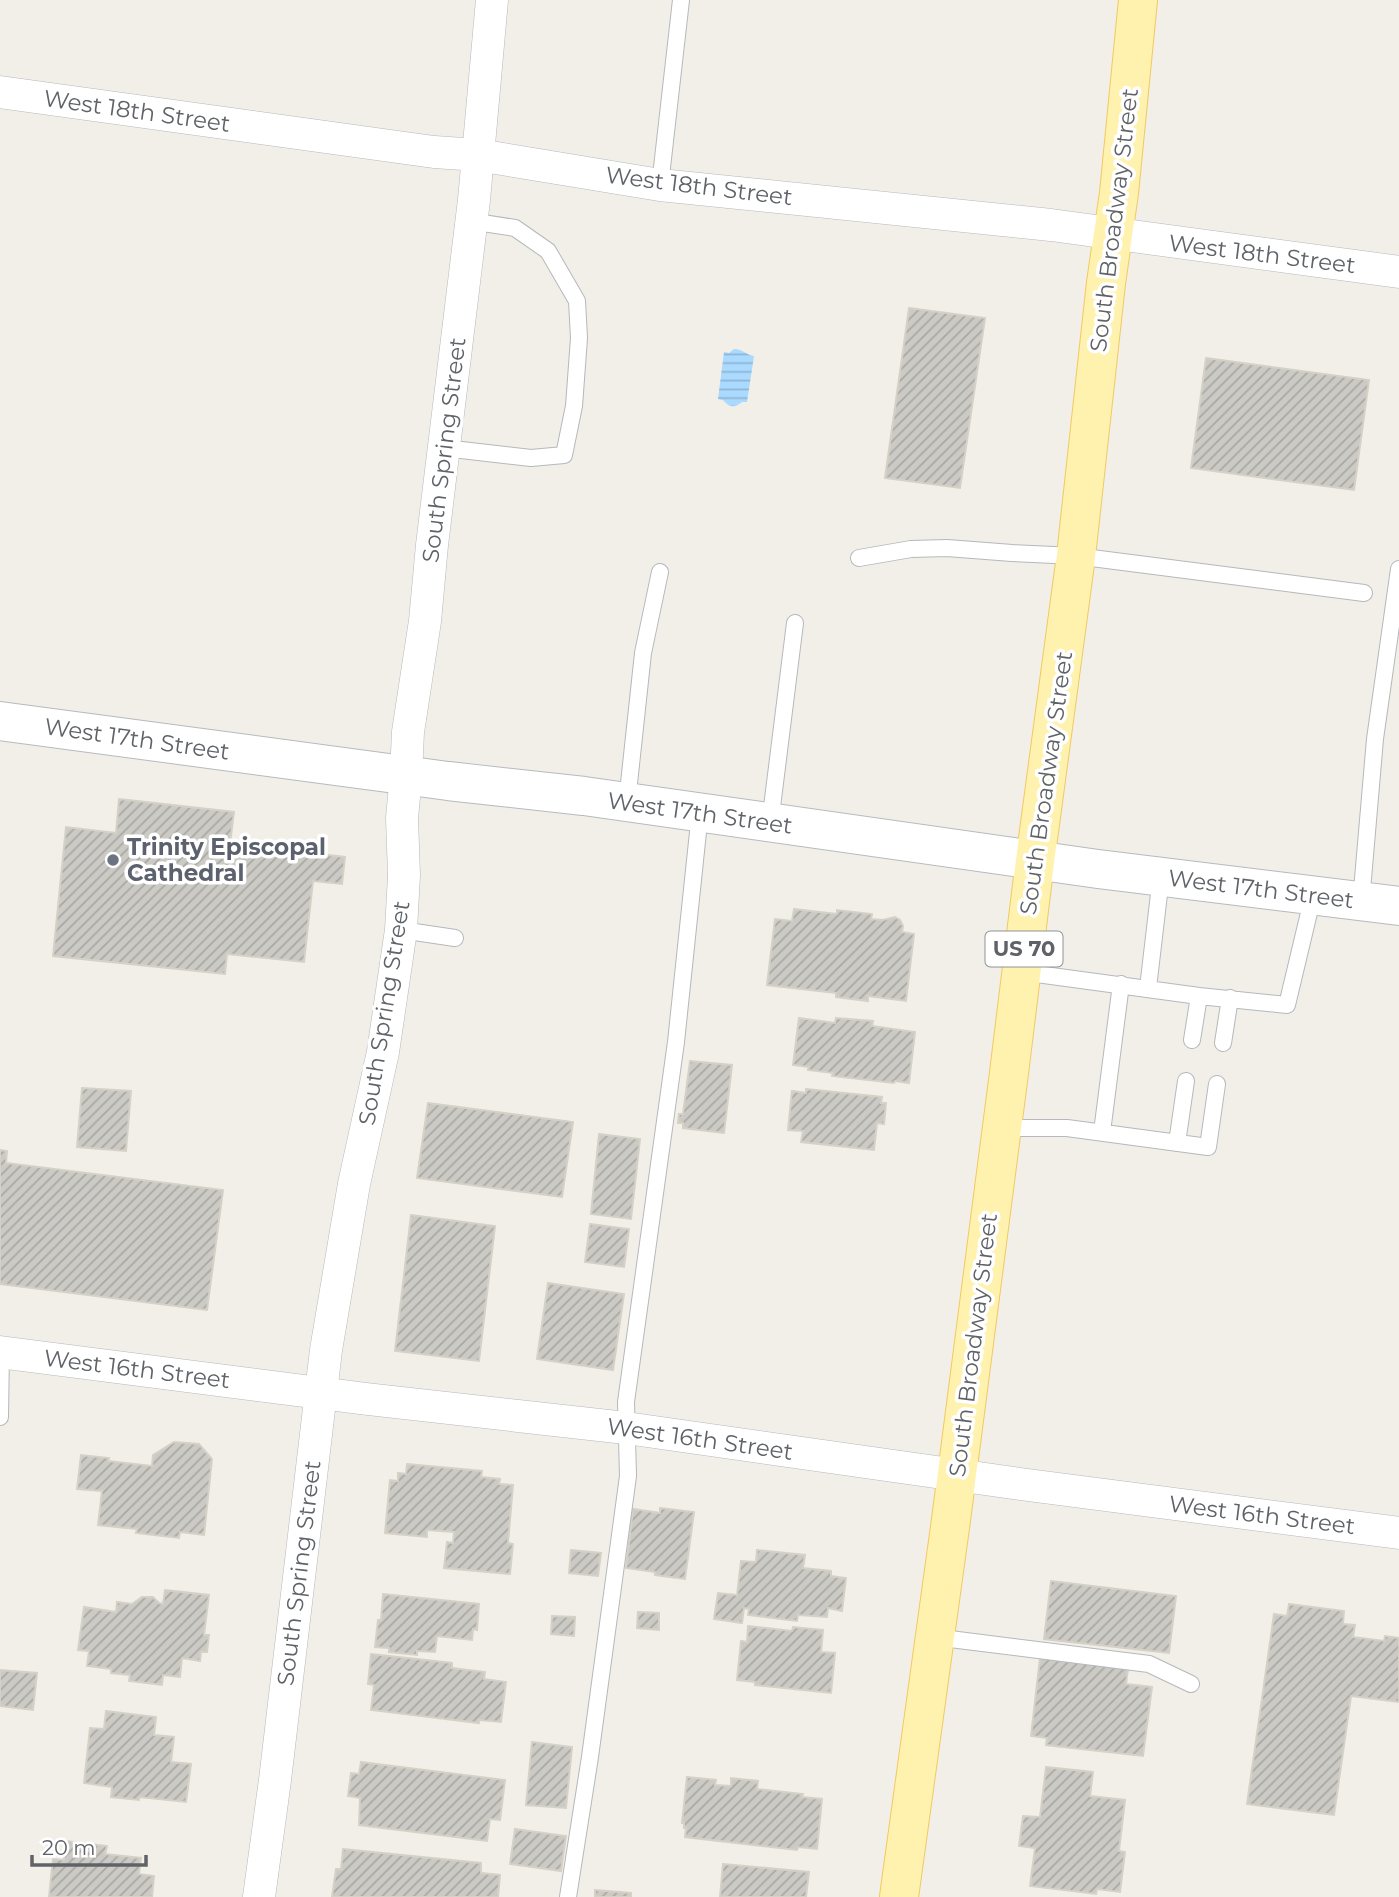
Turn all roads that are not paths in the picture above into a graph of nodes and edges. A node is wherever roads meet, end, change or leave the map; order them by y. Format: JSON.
{"nodes":[{"id":1,"x":492,"y":0,"type":"edge"},
{"id":2,"x":681,"y":0,"type":"edge"},
{"id":3,"x":1138,"y":0,"type":"edge"},
{"id":4,"x":0,"y":92,"type":"edge"},
{"id":5,"x":478,"y":155,"type":"junction"},
{"id":6,"x":660,"y":185,"type":"junction"},
{"id":7,"x":470,"y":221,"type":"junction"},
{"id":8,"x":1113,"y":234,"type":"junction"},
{"id":9,"x":1399,"y":272,"type":"edge"},
{"id":10,"x":444,"y":448,"type":"junction"},
{"id":11,"x":1076,"y":556,"type":"junction"},
{"id":12,"x":859,"y":558,"type":"dead end"},
{"id":13,"x":1399,"y":569,"type":"edge"},
{"id":14,"x":660,"y":572,"type":"dead end"},
{"id":15,"x":1364,"y":593,"type":"dead end"},
{"id":16,"x":795,"y":624,"type":"dead end"},
{"id":17,"x":0,"y":721,"type":"edge"},
{"id":18,"x":406,"y":775,"type":"junction"},
{"id":19,"x":627,"y":802,"type":"junction"},
{"id":20,"x":700,"y":813,"type":"junction"},
{"id":21,"x":770,"y":823,"type":"junction"},
{"id":22,"x":1035,"y":860,"type":"junction"},
{"id":23,"x":1161,"y":877,"type":"junction"},
{"id":24,"x":1313,"y":896,"type":"junction"},
{"id":25,"x":1361,"y":902,"type":"junction"},
{"id":26,"x":1399,"y":906,"type":"edge"},
{"id":27,"x":401,"y":930,"type":"junction"},
{"id":28,"x":455,"y":938,"type":"dead end"},
{"id":29,"x":1021,"y":972,"type":"junction"},
{"id":30,"x":1121,"y":984,"type":"junction"},
{"id":31,"x":1148,"y":988,"type":"junction"},
{"id":32,"x":1199,"y":996,"type":"junction"},
{"id":33,"x":1230,"y":998,"type":"junction"},
{"id":34,"x":1192,"y":1040,"type":"dead end"},
{"id":35,"x":1223,"y":1043,"type":"dead end"},
{"id":36,"x":1186,"y":1080,"type":"dead end"},
{"id":37,"x":1217,"y":1084,"type":"dead end"},
{"id":38,"x":1001,"y":1128,"type":"junction"},
{"id":39,"x":1102,"y":1132,"type":"junction"},
{"id":40,"x":1177,"y":1143,"type":"junction"},
{"id":41,"x":1,"y":1352,"type":"edge"},
{"id":42,"x":321,"y":1393,"type":"junction"},
{"id":43,"x":0,"y":1417,"type":"edge"},
{"id":44,"x":626,"y":1428,"type":"junction"},
{"id":45,"x":956,"y":1475,"type":"junction"},
{"id":46,"x":1399,"y":1533,"type":"edge"},
{"id":47,"x":934,"y":1637,"type":"junction"},
{"id":48,"x":1191,"y":1684,"type":"dead end"},
{"id":49,"x":259,"y":1897,"type":"edge"},
{"id":50,"x":568,"y":1897,"type":"edge"},
{"id":51,"x":899,"y":1897,"type":"edge"}],
"edges":[{"from":1,"to":5,"type":"street","name":"South Spring Street"},
{"from":2,"to":6,"type":"lane"},
{"from":3,"to":8,"type":"main road","name":"South Broadway Street","number":"US 70"},
{"from":4,"to":5,"type":"street","name":"West 18th Street"},
{"from":5,"to":6,"type":"street","name":"West 18th Street"},
{"from":5,"to":7,"type":"street","name":"South Spring Street"},
{"from":6,"to":8,"type":"street","name":"West 18th Street"},
{"from":7,"to":10,"type":"street","name":"South Spring Street"},
{"from":7,"to":10,"type":"lane"},
{"from":8,"to":9,"type":"street","name":"West 18th Street"},
{"from":8,"to":11,"type":"main road","name":"South Broadway Street","number":"US 70"},
{"from":10,"to":18,"type":"street","name":"South Spring Street"},
{"from":11,"to":12,"type":"lane"},
{"from":11,"to":15,"type":"lane"},
{"from":11,"to":22,"type":"main road","name":"South Broadway Street","number":"US 70"},
{"from":13,"to":25,"type":"lane"},
{"from":14,"to":19,"type":"lane"},
{"from":16,"to":21,"type":"lane"},
{"from":17,"to":18,"type":"main road","name":"West 17th Street"},
{"from":18,"to":19,"type":"main road","name":"West 17th Street"},
{"from":18,"to":27,"type":"street","name":"South Spring Street"},
{"from":19,"to":20,"type":"main road","name":"West 17th Street"},
{"from":20,"to":21,"type":"main road","name":"West 17th Street"},
{"from":20,"to":44,"type":"lane"},
{"from":21,"to":22,"type":"main road","name":"West 17th Street"},
{"from":22,"to":23,"type":"main road","name":"West 17th Street"},
{"from":22,"to":29,"type":"main road","name":"South Broadway Street","number":"US 70"},
{"from":23,"to":24,"type":"main road","name":"West 17th Street"},
{"from":23,"to":31,"type":"lane"},
{"from":24,"to":25,"type":"main road","name":"West 17th Street"},
{"from":24,"to":33,"type":"lane"},
{"from":25,"to":26,"type":"main road","name":"West 17th Street"},
{"from":27,"to":28,"type":"lane"},
{"from":27,"to":42,"type":"street","name":"South Spring Street"},
{"from":29,"to":30,"type":"lane"},
{"from":29,"to":38,"type":"main road","name":"South Broadway Street","number":"US 70"},
{"from":30,"to":31,"type":"lane"},
{"from":30,"to":39,"type":"lane"},
{"from":31,"to":32,"type":"lane"},
{"from":32,"to":33,"type":"lane"},
{"from":32,"to":34,"type":"lane"},
{"from":33,"to":35,"type":"lane"},
{"from":36,"to":40,"type":"lane"},
{"from":37,"to":40,"type":"lane"},
{"from":38,"to":39,"type":"lane"},
{"from":38,"to":45,"type":"main road","name":"South Broadway Street","number":"US 70"},
{"from":39,"to":40,"type":"lane"},
{"from":41,"to":42,"type":"street","name":"West 16th Street"},
{"from":41,"to":43,"type":"lane"},
{"from":42,"to":44,"type":"street","name":"West 16th Street"},
{"from":42,"to":49,"type":"street","name":"South Spring Street"},
{"from":44,"to":45,"type":"street","name":"West 16th Street"},
{"from":44,"to":50,"type":"lane"},
{"from":45,"to":46,"type":"street","name":"West 16th Street"},
{"from":45,"to":47,"type":"main road","name":"South Broadway Street","number":"US 70"},
{"from":47,"to":48,"type":"lane"},
{"from":47,"to":51,"type":"main road","name":"South Broadway Street","number":"US 70"}]}
